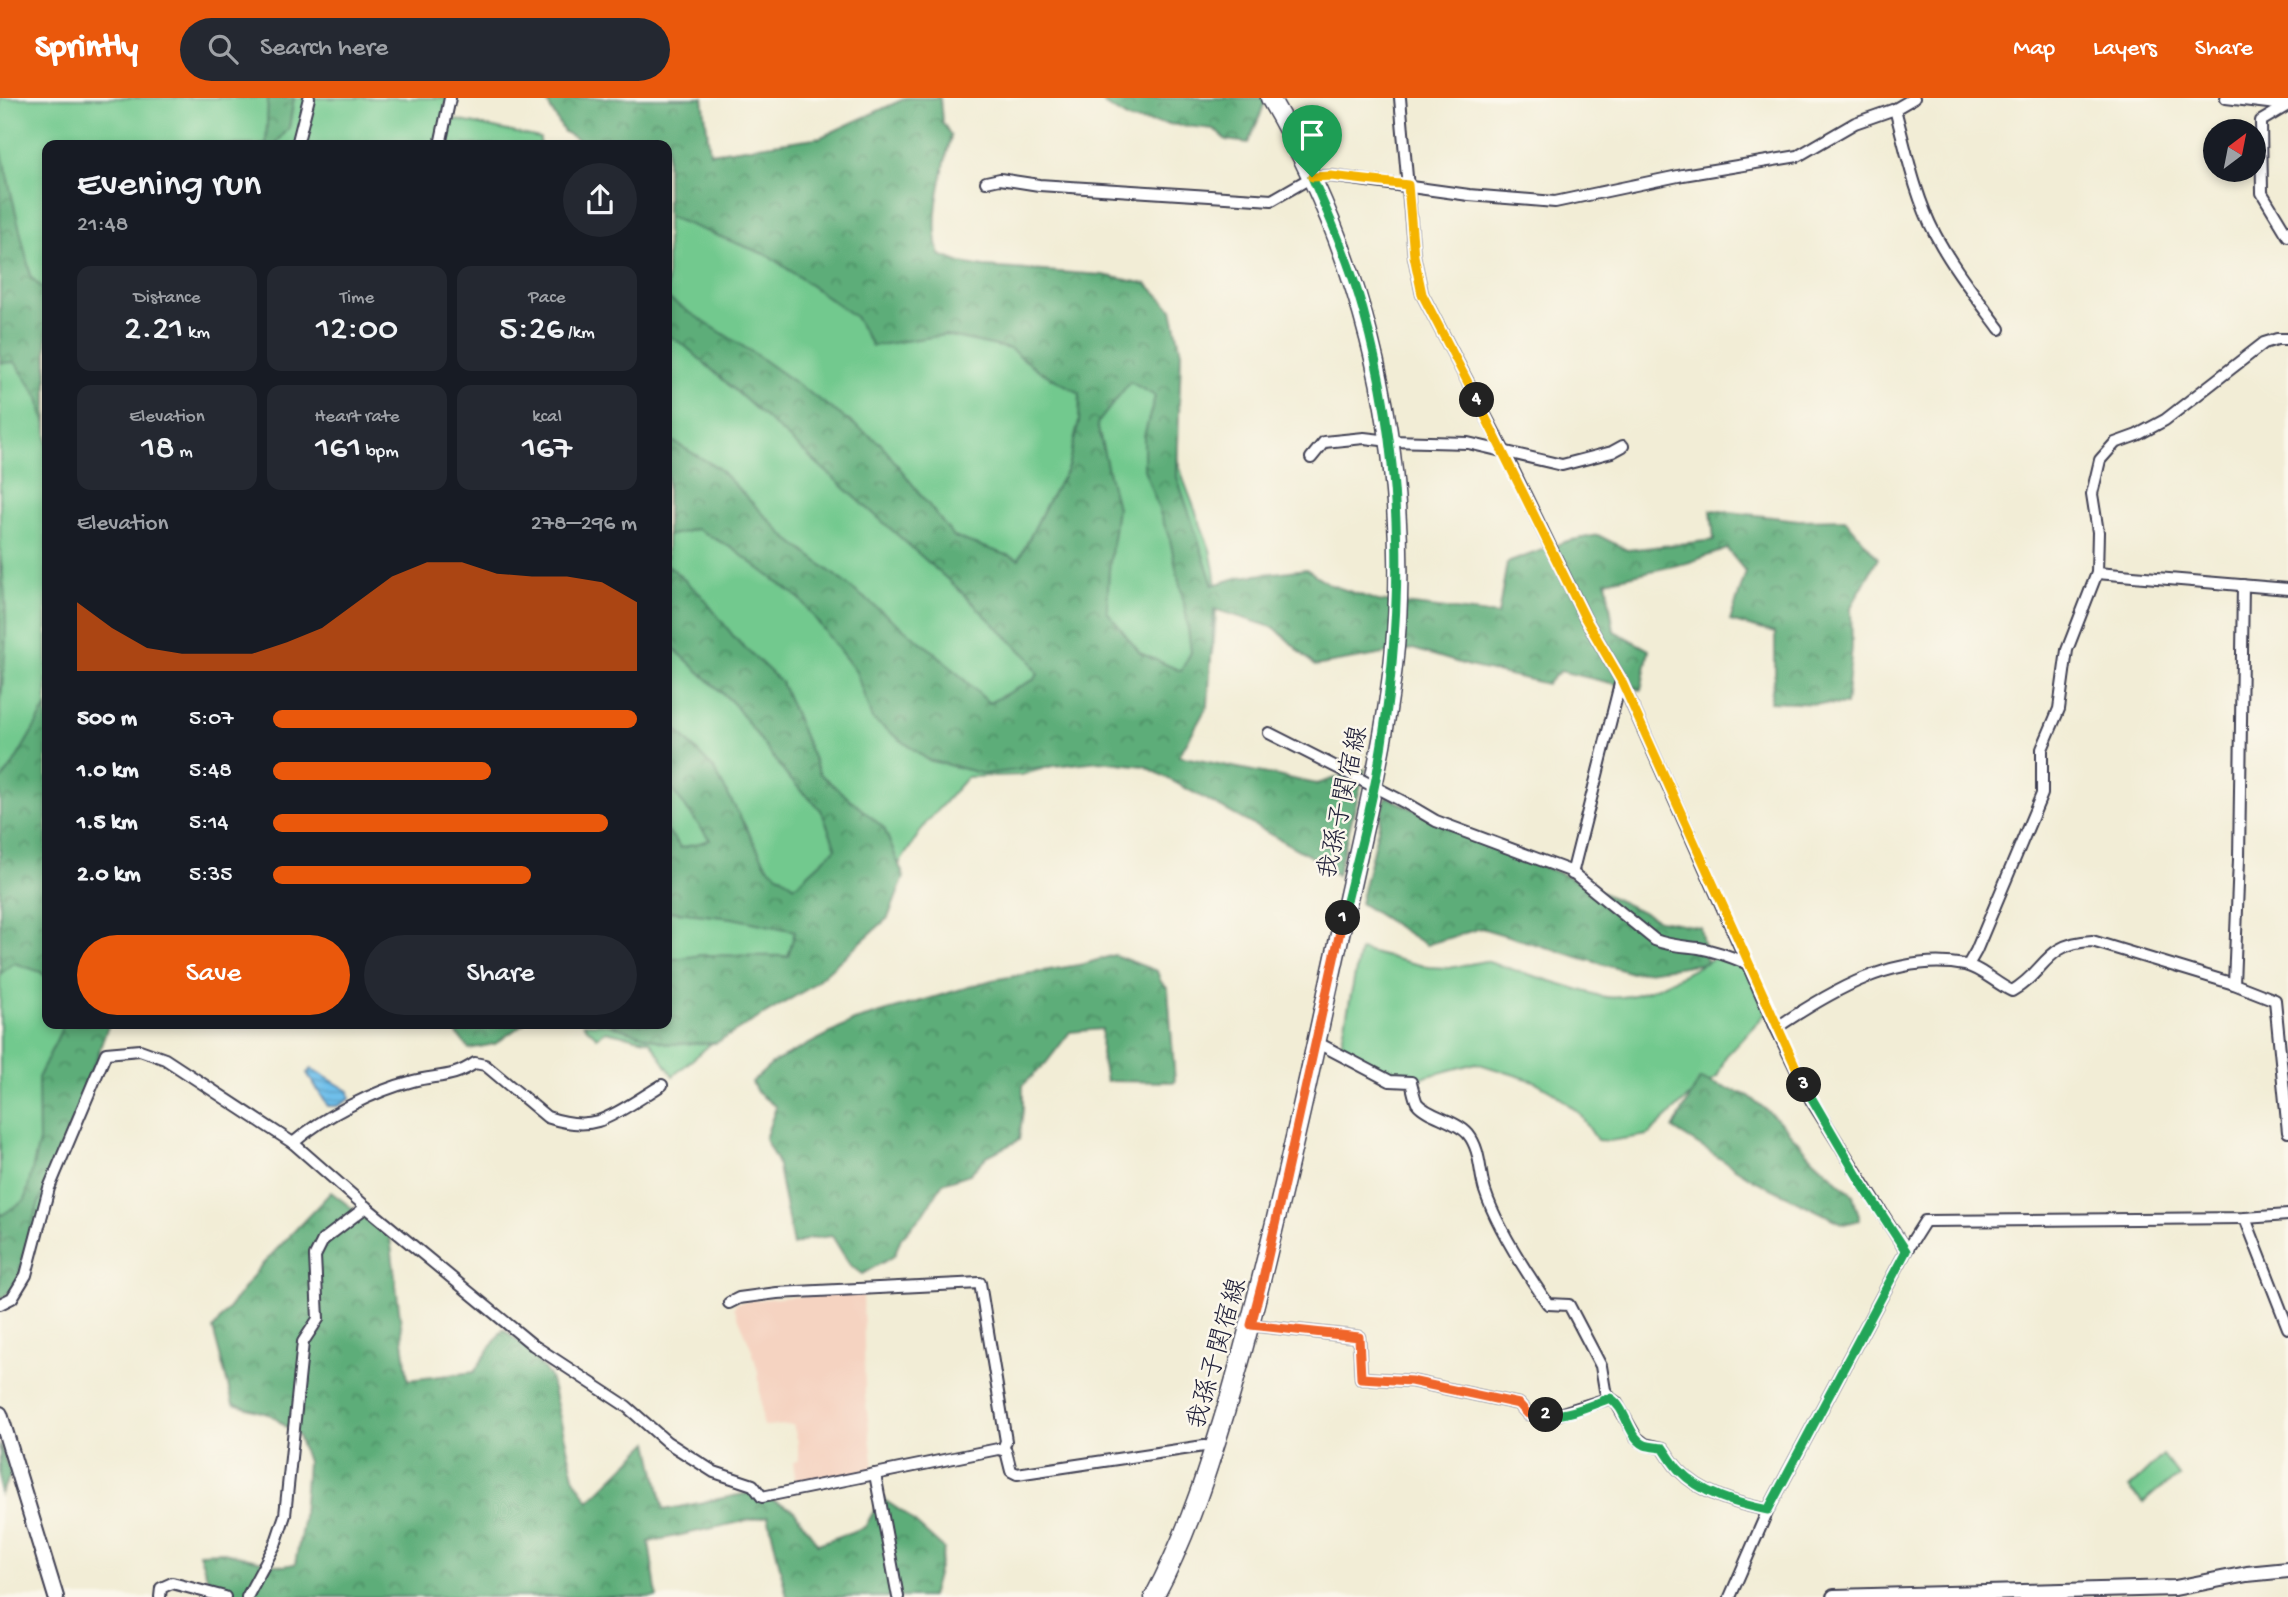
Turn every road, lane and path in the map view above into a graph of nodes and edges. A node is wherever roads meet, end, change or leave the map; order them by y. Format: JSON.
{"nodes":[{"id":1,"x":309,"y":98,"type":"edge"},
{"id":2,"x":450,"y":98,"type":"edge"},
{"id":3,"x":1270,"y":98,"type":"edge"},
{"id":4,"x":1401,"y":98,"type":"edge"},
{"id":5,"x":1914,"y":98,"type":"edge"},
{"id":6,"x":2226,"y":98,"type":"edge"},
{"id":7,"x":2287,"y":105,"type":"edge"},
{"id":8,"x":1895,"y":109,"type":"junction"},
{"id":9,"x":298,"y":140,"type":"edge"},
{"id":10,"x":441,"y":140,"type":"edge"},
{"id":11,"x":1312,"y":177,"type":"junction"},
{"id":12,"x":986,"y":182,"type":"dead end"},
{"id":13,"x":1408,"y":185,"type":"junction"},
{"id":14,"x":2288,"y":236,"type":"edge"},
{"id":15,"x":2000,"y":329,"type":"dead end"},
{"id":16,"x":2288,"y":339,"type":"edge"},
{"id":17,"x":1390,"y":441,"type":"junction"},
{"id":18,"x":1623,"y":446,"type":"dead end"},
{"id":19,"x":1505,"y":453,"type":"junction"},
{"id":20,"x":1311,"y":458,"type":"dead end"},
{"id":21,"x":2097,"y":573,"type":"junction"},
{"id":22,"x":2243,"y":585,"type":"junction"},
{"id":23,"x":2288,"y":589,"type":"edge"},
{"id":24,"x":1621,"y":680,"type":"junction"},
{"id":25,"x":1269,"y":733,"type":"dead end"},
{"id":26,"x":1572,"y":873,"type":"junction"},
{"id":27,"x":1748,"y":964,"type":"junction"},
{"id":28,"x":1968,"y":965,"type":"junction"},
{"id":29,"x":2234,"y":984,"type":"junction"},
{"id":30,"x":1776,"y":1028,"type":"junction"},
{"id":31,"x":1317,"y":1042,"type":"junction"},
{"id":32,"x":662,"y":1085,"type":"dead end"},
{"id":33,"x":2288,"y":1132,"type":"edge"},
{"id":34,"x":293,"y":1143,"type":"junction"},
{"id":35,"x":366,"y":1207,"type":"junction"},
{"id":36,"x":2288,"y":1214,"type":"edge"},
{"id":37,"x":2245,"y":1218,"type":"junction"},
{"id":38,"x":1906,"y":1251,"type":"junction"},
{"id":39,"x":729,"y":1303,"type":"dead end"},
{"id":40,"x":0,"y":1304,"type":"edge"},
{"id":41,"x":1251,"y":1325,"type":"junction"},
{"id":42,"x":2288,"y":1328,"type":"edge"},
{"id":43,"x":1610,"y":1398,"type":"junction"},
{"id":44,"x":0,"y":1414,"type":"edge"},
{"id":45,"x":1215,"y":1447,"type":"junction"},
{"id":46,"x":1003,"y":1449,"type":"junction"},
{"id":47,"x":875,"y":1474,"type":"junction"},
{"id":48,"x":1768,"y":1510,"type":"junction"},
{"id":49,"x":2288,"y":1570,"type":"edge"},
{"id":50,"x":2177,"y":1593,"type":"edge"},
{"id":51,"x":56,"y":1597,"type":"edge"},
{"id":52,"x":160,"y":1597,"type":"edge"},
{"id":53,"x":225,"y":1597,"type":"edge"},
{"id":54,"x":247,"y":1597,"type":"edge"},
{"id":55,"x":898,"y":1597,"type":"edge"},
{"id":56,"x":1154,"y":1597,"type":"edge"},
{"id":57,"x":1730,"y":1597,"type":"edge"},
{"id":58,"x":1834,"y":1597,"type":"edge"}],
"edges":[{"from":1,"to":9,"type":"street"},
{"from":2,"to":10,"type":"street"},
{"from":3,"to":11,"type":"main road","name":"我孫子関宿線"},
{"from":4,"to":13,"type":"street"},
{"from":5,"to":8,"type":"street"},
{"from":6,"to":7,"type":"street"},
{"from":7,"to":14,"type":"street"},
{"from":8,"to":13,"type":"street"},
{"from":8,"to":15,"type":"street"},
{"from":11,"to":12,"type":"street"},
{"from":11,"to":13,"type":"street"},
{"from":11,"to":17,"type":"main road","name":"我孫子関宿線"},
{"from":13,"to":19,"type":"street"},
{"from":16,"to":21,"type":"street"},
{"from":17,"to":19,"type":"street"},
{"from":17,"to":20,"type":"street"},
{"from":17,"to":31,"type":"main road","name":"我孫子関宿線"},
{"from":18,"to":19,"type":"street"},
{"from":19,"to":24,"type":"street"},
{"from":21,"to":22,"type":"street"},
{"from":21,"to":28,"type":"street"},
{"from":22,"to":23,"type":"street"},
{"from":22,"to":29,"type":"street"},
{"from":24,"to":26,"type":"street"},
{"from":24,"to":27,"type":"street"},
{"from":25,"to":26,"type":"street","bridge":true},
{"from":26,"to":27,"type":"street"},
{"from":27,"to":30,"type":"street"},
{"from":28,"to":29,"type":"street"},
{"from":28,"to":30,"type":"street"},
{"from":29,"to":33,"type":"street"},
{"from":30,"to":38,"type":"street"},
{"from":31,"to":41,"type":"main road","name":"我孫子関宿線"},
{"from":31,"to":43,"type":"street"},
{"from":32,"to":34,"type":"street"},
{"from":34,"to":35,"type":"street"},
{"from":34,"to":40,"type":"street"},
{"from":35,"to":47,"type":"street"},
{"from":35,"to":54,"type":"street"},
{"from":36,"to":37,"type":"street"},
{"from":37,"to":38,"type":"street"},
{"from":37,"to":42,"type":"street"},
{"from":38,"to":48,"type":"street"},
{"from":39,"to":46,"type":"street"},
{"from":41,"to":43,"type":"street"},
{"from":41,"to":45,"type":"main road","name":"我孫子関宿線"},
{"from":43,"to":48,"type":"street"},
{"from":44,"to":51,"type":"street"},
{"from":45,"to":46,"type":"street"},
{"from":45,"to":56,"type":"main road","name":"我孫子関宿線"},
{"from":46,"to":47,"type":"street"},
{"from":47,"to":55,"type":"street"},
{"from":48,"to":57,"type":"street"},
{"from":49,"to":50,"type":"street"},
{"from":50,"to":58,"type":"street"},
{"from":52,"to":53,"type":"street"}]}
